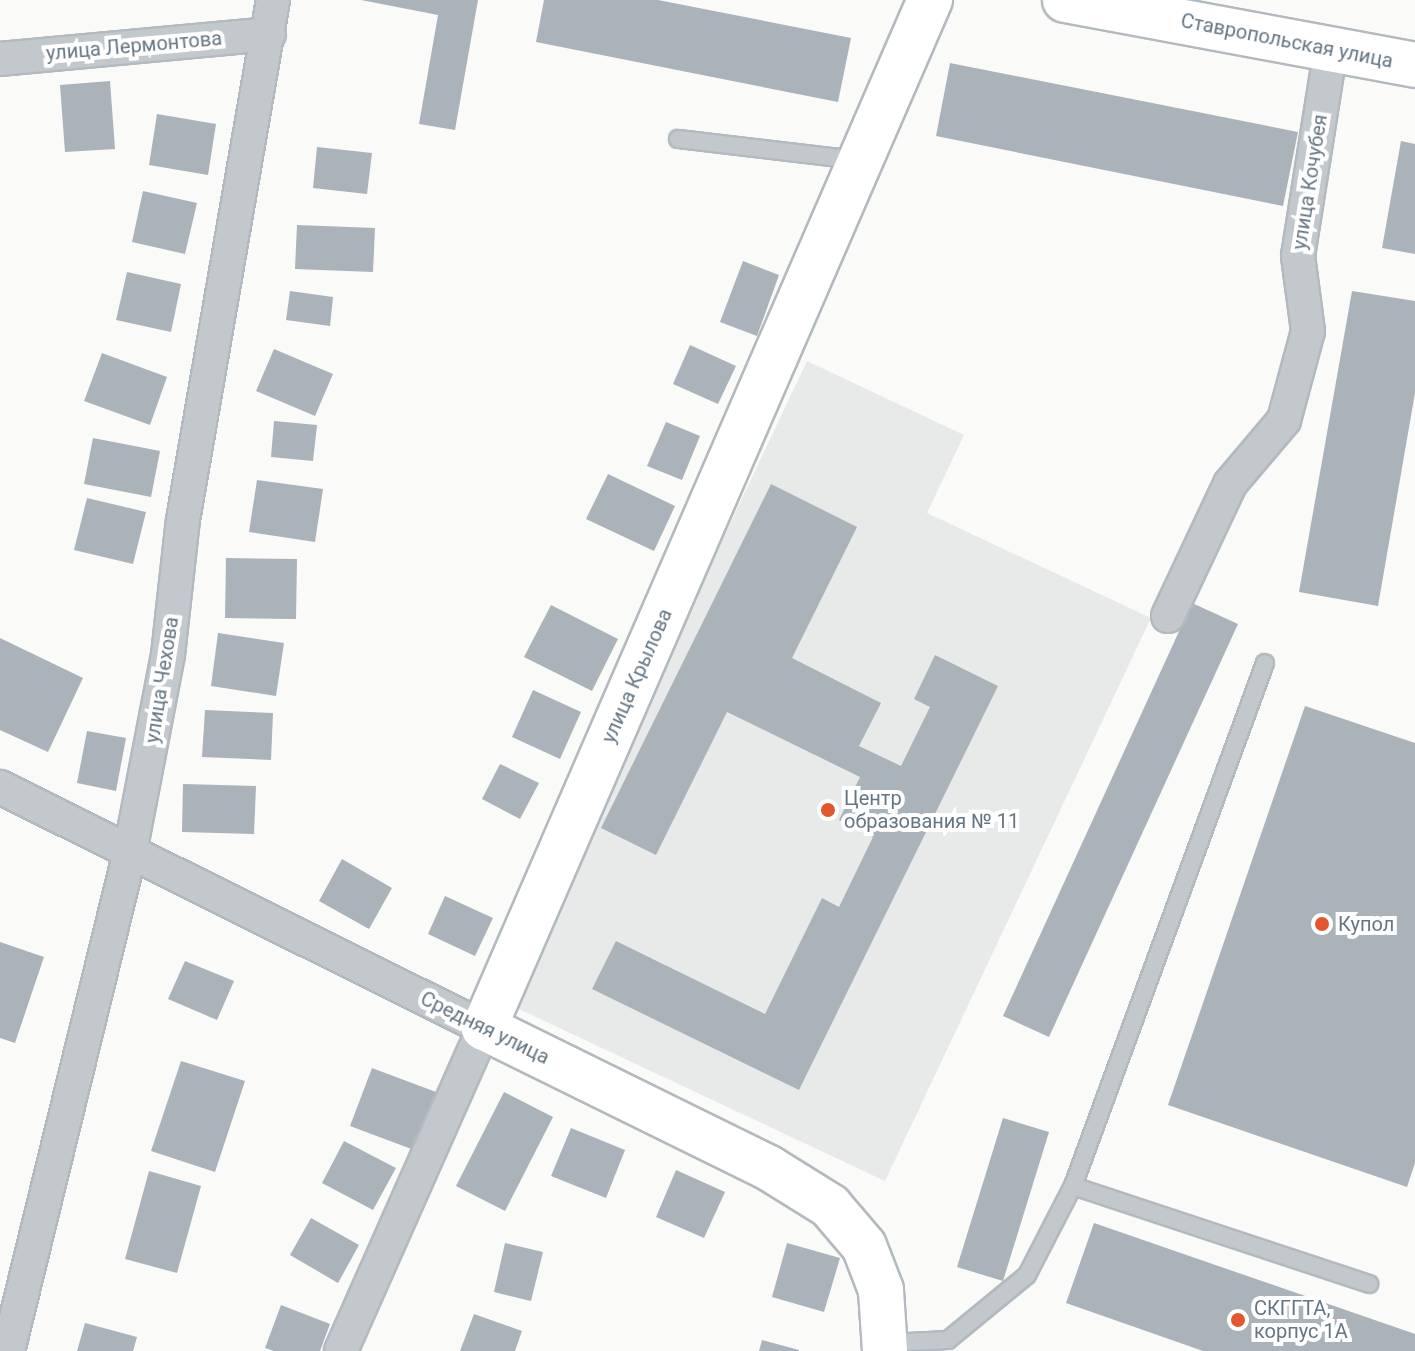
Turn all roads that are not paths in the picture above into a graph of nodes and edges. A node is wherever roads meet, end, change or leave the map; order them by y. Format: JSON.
{"nodes":[{"id":1,"x":273,"y":0,"type":"edge"},
{"id":2,"x":930,"y":0,"type":"edge"},
{"id":3,"x":1065,"y":0,"type":"edge"},
{"id":4,"x":269,"y":34,"type":"junction"},
{"id":5,"x":1331,"y":48,"type":"junction"},
{"id":6,"x":0,"y":59,"type":"edge"},
{"id":7,"x":1415,"y":65,"type":"edge"},
{"id":8,"x":678,"y":139,"type":"dead end"},
{"id":9,"x":863,"y":160,"type":"junction"},
{"id":10,"x":1168,"y":616,"type":"dead end"},
{"id":11,"x":1265,"y":663,"type":"dead end"},
{"id":12,"x":0,"y":787,"type":"edge"},
{"id":13,"x":130,"y":852,"type":"junction"},
{"id":14,"x":484,"y":1028,"type":"junction"},
{"id":15,"x":1073,"y":1186,"type":"junction"},
{"id":16,"x":1369,"y":1284,"type":"dead end"},
{"id":17,"x":886,"y":1347,"type":"edge"},
{"id":18,"x":8,"y":1351,"type":"edge"},
{"id":19,"x":341,"y":1351,"type":"edge"}],
"edges":[{"from":1,"to":4,"type":"street","name":"улица Чехова"},
{"from":2,"to":9,"type":"main road","name":"улица Крылова"},
{"from":3,"to":5,"type":"main road","name":"Ставропольская улица"},
{"from":4,"to":6,"type":"street","name":"улица Лермонтова"},
{"from":4,"to":13,"type":"street","name":"улица Чехова"},
{"from":5,"to":7,"type":"main road","name":"Ставропольская улица"},
{"from":5,"to":10,"type":"street","name":"улица Кочубея"},
{"from":8,"to":9,"type":"lane"},
{"from":9,"to":14,"type":"main road","name":"улица Крылова"},
{"from":11,"to":15,"type":"lane"},
{"from":12,"to":13,"type":"street","name":"Средняя улица"},
{"from":13,"to":14,"type":"street","name":"Средняя улица"},
{"from":13,"to":18,"type":"street","name":"улица Чехова"},
{"from":14,"to":17,"type":"main road","name":"Средняя улица"},
{"from":14,"to":19,"type":"street","name":"улица Крылова"},
{"from":15,"to":16,"type":"lane"},
{"from":15,"to":17,"type":"lane"}]}
